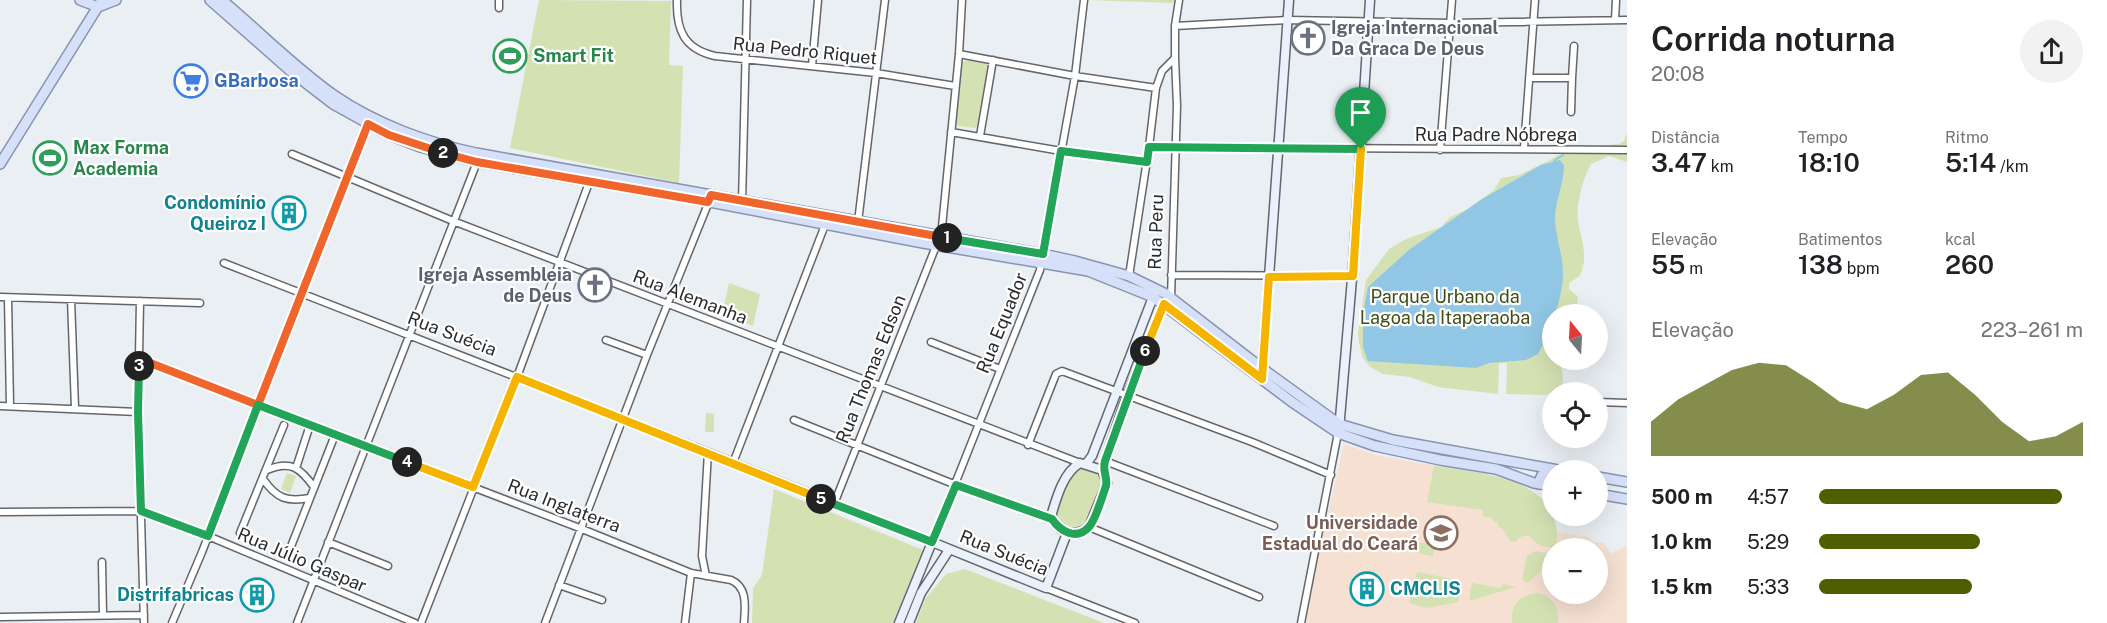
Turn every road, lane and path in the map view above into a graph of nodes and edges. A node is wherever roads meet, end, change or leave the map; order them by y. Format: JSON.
{"nodes":[{"id":1,"x":80,"y":0,"type":"edge"},
{"id":2,"x":116,"y":0,"type":"edge"},
{"id":3,"x":210,"y":0,"type":"edge"},
{"id":4,"x":222,"y":0,"type":"edge"},
{"id":5,"x":499,"y":0,"type":"edge"},
{"id":6,"x":677,"y":0,"type":"edge"},
{"id":7,"x":747,"y":0,"type":"edge"},
{"id":8,"x":818,"y":0,"type":"edge"},
{"id":9,"x":885,"y":0,"type":"edge"},
{"id":10,"x":962,"y":0,"type":"edge"},
{"id":11,"x":1084,"y":0,"type":"edge"},
{"id":12,"x":1179,"y":0,"type":"edge"},
{"id":13,"x":1289,"y":0,"type":"edge"},
{"id":14,"x":1370,"y":0,"type":"edge"},
{"id":15,"x":1452,"y":0,"type":"edge"},
{"id":16,"x":1535,"y":0,"type":"edge"},
{"id":17,"x":1616,"y":0,"type":"edge"},
{"id":18,"x":100,"y":4,"type":"edge"},
{"id":19,"x":499,"y":8,"type":"dead end"},
{"id":20,"x":1288,"y":20,"type":"junction"},
{"id":21,"x":1627,"y":20,"type":"edge"},
{"id":22,"x":1369,"y":21,"type":"junction"},
{"id":23,"x":1615,"y":21,"type":"junction"},
{"id":24,"x":1534,"y":22,"type":"junction"},
{"id":25,"x":1450,"y":23,"type":"junction"},
{"id":26,"x":1175,"y":26,"type":"junction"},
{"id":27,"x":1574,"y":46,"type":"dead end"},
{"id":28,"x":959,"y":54,"type":"junction"},
{"id":29,"x":746,"y":58,"type":"junction"},
{"id":30,"x":1175,"y":58,"type":"junction"},
{"id":31,"x":993,"y":60,"type":"junction"},
{"id":32,"x":812,"y":66,"type":"junction"},
{"id":33,"x":876,"y":73,"type":"junction"},
{"id":34,"x":1075,"y":76,"type":"junction"},
{"id":35,"x":1529,"y":78,"type":"junction"},
{"id":36,"x":1572,"y":78,"type":"junction"},
{"id":37,"x":955,"y":86,"type":"junction"},
{"id":38,"x":1156,"y":88,"type":"junction"},
{"id":39,"x":1571,"y":112,"type":"dead end"},
{"id":40,"x":370,"y":120,"type":"junction"},
{"id":41,"x":951,"y":132,"type":"junction"},
{"id":42,"x":980,"y":136,"type":"junction"},
{"id":43,"x":1149,"y":147,"type":"junction"},
{"id":44,"x":1175,"y":147,"type":"junction"},
{"id":45,"x":1279,"y":147,"type":"junction"},
{"id":46,"x":1524,"y":148,"type":"junction"},
{"id":47,"x":1361,"y":149,"type":"junction"},
{"id":48,"x":1440,"y":150,"type":"junction"},
{"id":49,"x":1627,"y":150,"type":"edge"},
{"id":50,"x":1061,"y":151,"type":"junction"},
{"id":51,"x":292,"y":154,"type":"dead end"},
{"id":52,"x":477,"y":162,"type":"junction"},
{"id":53,"x":1147,"y":162,"type":"junction"},
{"id":54,"x":0,"y":164,"type":"edge"},
{"id":55,"x":347,"y":177,"type":"junction"},
{"id":56,"x":591,"y":177,"type":"junction"},
{"id":57,"x":710,"y":198,"type":"junction"},
{"id":58,"x":742,"y":204,"type":"junction"},
{"id":59,"x":453,"y":221,"type":"junction"},
{"id":60,"x":858,"y":222,"type":"junction"},
{"id":61,"x":825,"y":225,"type":"junction"},
{"id":62,"x":938,"y":241,"type":"junction"},
{"id":63,"x":1042,"y":259,"type":"junction"},
{"id":64,"x":560,"y":261,"type":"junction"},
{"id":65,"x":224,"y":263,"type":"dead end"},
{"id":66,"x":1172,"y":275,"type":"junction"},
{"id":67,"x":1129,"y":276,"type":"junction"},
{"id":68,"x":1353,"y":276,"type":"junction"},
{"id":69,"x":1269,"y":277,"type":"junction"},
{"id":70,"x":301,"y":294,"type":"junction"},
{"id":71,"x":0,"y":297,"type":"edge"},
{"id":72,"x":1154,"y":297,"type":"junction"},
{"id":73,"x":8,"y":298,"type":"junction"},
{"id":74,"x":71,"y":299,"type":"junction"},
{"id":75,"x":140,"y":301,"type":"junction"},
{"id":76,"x":1167,"y":301,"type":"junction"},
{"id":77,"x":200,"y":303,"type":"dead end"},
{"id":78,"x":667,"y":305,"type":"junction"},
{"id":79,"x":1142,"y":327,"type":"junction"},
{"id":80,"x":1152,"y":332,"type":"junction"},
{"id":81,"x":410,"y":335,"type":"junction"},
{"id":82,"x":606,"y":340,"type":"dead end"},
{"id":83,"x":931,"y":342,"type":"dead end"},
{"id":84,"x":779,"y":347,"type":"junction"},
{"id":85,"x":647,"y":355,"type":"junction"},
{"id":86,"x":140,"y":359,"type":"junction"},
{"id":87,"x":1000,"y":369,"type":"junction"},
{"id":88,"x":1262,"y":374,"type":"junction"},
{"id":89,"x":517,"y":377,"type":"junction"},
{"id":90,"x":881,"y":387,"type":"junction"},
{"id":91,"x":1117,"y":392,"type":"junction"},
{"id":92,"x":1127,"y":396,"type":"junction"},
{"id":93,"x":1608,"y":402,"type":"edge"},
{"id":94,"x":1627,"y":403,"type":"edge"},
{"id":95,"x":258,"y":405,"type":"junction"},
{"id":96,"x":0,"y":406,"type":"edge"},
{"id":97,"x":10,"y":406,"type":"junction"},
{"id":98,"x":75,"y":408,"type":"junction"},
{"id":99,"x":138,"y":412,"type":"junction"},
{"id":100,"x":623,"y":420,"type":"junction"},
{"id":101,"x":794,"y":420,"type":"dead end"},
{"id":102,"x":284,"y":425,"type":"dead end"},
{"id":103,"x":310,"y":425,"type":"junction"},
{"id":104,"x":979,"y":425,"type":"junction"},
{"id":105,"x":1339,"y":429,"type":"junction"},
{"id":106,"x":333,"y":440,"type":"dead end"},
{"id":107,"x":857,"y":444,"type":"junction"},
{"id":108,"x":1028,"y":445,"type":"junction"},
{"id":109,"x":365,"y":446,"type":"junction"},
{"id":110,"x":708,"y":452,"type":"junction"},
{"id":111,"x":1083,"y":463,"type":"junction"},
{"id":112,"x":733,"y":464,"type":"junction"},
{"id":113,"x":1103,"y":466,"type":"junction"},
{"id":114,"x":1542,"y":467,"type":"edge"},
{"id":115,"x":296,"y":468,"type":"junction"},
{"id":116,"x":267,"y":470,"type":"junction"},
{"id":117,"x":1331,"y":475,"type":"junction"},
{"id":118,"x":1542,"y":476,"type":"edge"},
{"id":119,"x":263,"y":479,"type":"junction"},
{"id":120,"x":1608,"y":479,"type":"edge"},
{"id":121,"x":1627,"y":482,"type":"edge"},
{"id":122,"x":1538,"y":484,"type":"junction"},
{"id":123,"x":956,"y":485,"type":"junction"},
{"id":124,"x":1542,"y":485,"type":"edge"},
{"id":125,"x":314,"y":487,"type":"junction"},
{"id":126,"x":473,"y":487,"type":"junction"},
{"id":127,"x":1608,"y":495,"type":"edge"},
{"id":128,"x":310,"y":498,"type":"junction"},
{"id":129,"x":1627,"y":498,"type":"edge"},
{"id":130,"x":834,"y":504,"type":"junction"},
{"id":131,"x":141,"y":511,"type":"junction"},
{"id":132,"x":0,"y":512,"type":"edge"},
{"id":133,"x":1052,"y":519,"type":"junction"},
{"id":134,"x":1274,"y":526,"type":"dead end"},
{"id":135,"x":1089,"y":527,"type":"junction"},
{"id":136,"x":582,"y":529,"type":"junction"},
{"id":137,"x":240,"y":533,"type":"dead end"},
{"id":138,"x":1067,"y":533,"type":"junction"},
{"id":139,"x":208,"y":536,"type":"junction"},
{"id":140,"x":328,"y":542,"type":"junction"},
{"id":141,"x":932,"y":542,"type":"junction"},
{"id":142,"x":949,"y":550,"type":"junction"},
{"id":143,"x":288,"y":554,"type":"dead end"},
{"id":144,"x":102,"y":562,"type":"dead end"},
{"id":145,"x":921,"y":565,"type":"junction"},
{"id":146,"x":388,"y":566,"type":"dead end"},
{"id":147,"x":936,"y":570,"type":"junction"},
{"id":148,"x":691,"y":573,"type":"junction"},
{"id":149,"x":706,"y":576,"type":"junction"},
{"id":150,"x":312,"y":581,"type":"junction"},
{"id":151,"x":559,"y":585,"type":"junction"},
{"id":152,"x":1046,"y":588,"type":"junction"},
{"id":153,"x":1259,"y":597,"type":"dead end"},
{"id":154,"x":602,"y":600,"type":"dead end"},
{"id":155,"x":103,"y":615,"type":"junction"},
{"id":156,"x":144,"y":615,"type":"junction"},
{"id":157,"x":0,"y":617,"type":"edge"},
{"id":158,"x":144,"y":623,"type":"edge"},
{"id":159,"x":171,"y":623,"type":"edge"},
{"id":160,"x":297,"y":623,"type":"edge"},
{"id":161,"x":415,"y":623,"type":"edge"},
{"id":162,"x":422,"y":623,"type":"edge"},
{"id":163,"x":545,"y":623,"type":"edge"},
{"id":164,"x":685,"y":623,"type":"edge"},
{"id":165,"x":744,"y":623,"type":"edge"},
{"id":166,"x":898,"y":623,"type":"edge"},
{"id":167,"x":909,"y":623,"type":"edge"},
{"id":168,"x":1135,"y":623,"type":"edge"},
{"id":169,"x":1300,"y":623,"type":"edge"}],
"edges":[{"from":1,"to":18,"type":"main road"},
{"from":2,"to":18,"type":"main road"},
{"from":3,"to":40,"type":"main road"},
{"from":4,"to":40,"type":"main road"},
{"from":5,"to":19,"type":"street"},
{"from":6,"to":29,"type":"street","name":"Rua Pedro Riquet"},
{"from":7,"to":29,"type":"street"},
{"from":8,"to":32,"type":"street"},
{"from":9,"to":33,"type":"street"},
{"from":10,"to":28,"type":"street","name":"Rua Thomas Edson"},
{"from":11,"to":34,"type":"street","name":"Rua Equador"},
{"from":12,"to":26,"type":"street","name":"Rua Peru"},
{"from":13,"to":20,"type":"street"},
{"from":14,"to":22,"type":"street"},
{"from":15,"to":25,"type":"street"},
{"from":16,"to":24,"type":"street"},
{"from":17,"to":23,"type":"street"},
{"from":18,"to":54,"type":"main road"},
{"from":20,"to":22,"type":"street"},
{"from":20,"to":26,"type":"street"},
{"from":20,"to":45,"type":"street"},
{"from":21,"to":23,"type":"street"},
{"from":22,"to":25,"type":"street"},
{"from":22,"to":47,"type":"street"},
{"from":23,"to":24,"type":"street"},
{"from":24,"to":25,"type":"street"},
{"from":24,"to":35,"type":"street"},
{"from":25,"to":48,"type":"street"},
{"from":26,"to":30,"type":"street","name":"Rua Peru"},
{"from":27,"to":36,"type":"street"},
{"from":28,"to":31,"type":"street"},
{"from":28,"to":37,"type":"street","name":"Rua Thomas Edson"},
{"from":29,"to":32,"type":"street","name":"Rua Pedro Riquet"},
{"from":29,"to":58,"type":"street"},
{"from":30,"to":38,"type":"street"},
{"from":30,"to":44,"type":"street","name":"Rua Peru"},
{"from":31,"to":34,"type":"street"},
{"from":31,"to":42,"type":"street"},
{"from":32,"to":33,"type":"street","name":"Rua Pedro Riquet"},
{"from":33,"to":37,"type":"street","name":"Rua Pedro Riquet"},
{"from":33,"to":60,"type":"street"},
{"from":34,"to":38,"type":"street"},
{"from":34,"to":50,"type":"street","name":"Rua Equador"},
{"from":35,"to":36,"type":"street"},
{"from":35,"to":46,"type":"street"},
{"from":36,"to":39,"type":"street"},
{"from":37,"to":41,"type":"street","name":"Rua Thomas Edson"},
{"from":38,"to":43,"type":"street"},
{"from":40,"to":52,"type":"main road"},
{"from":40,"to":55,"type":"street"},
{"from":40,"to":56,"type":"main road"},
{"from":41,"to":42,"type":"street"},
{"from":41,"to":62,"type":"street","name":"Rua Thomas Edson"},
{"from":42,"to":50,"type":"street"},
{"from":43,"to":44,"type":"street","name":"Rua Padre Nóbrega"},
{"from":43,"to":53,"type":"street"},
{"from":44,"to":45,"type":"street","name":"Rua Padre Nóbrega"},
{"from":44,"to":66,"type":"street","name":"Rua Peru"},
{"from":45,"to":47,"type":"street","name":"Rua Padre Nóbrega"},
{"from":45,"to":69,"type":"street"},
{"from":46,"to":48,"type":"street","name":"Rua Padre Nóbrega"},
{"from":46,"to":49,"type":"street","name":"Rua Padre Nóbrega"},
{"from":47,"to":48,"type":"street","name":"Rua Padre Nóbrega"},
{"from":47,"to":68,"type":"street"},
{"from":50,"to":53,"type":"street"},
{"from":50,"to":63,"type":"street","name":"Rua Equador"},
{"from":51,"to":55,"type":"street","name":"Rua Alemanha"},
{"from":52,"to":56,"type":"main road"},
{"from":52,"to":59,"type":"street"},
{"from":53,"to":67,"type":"street"},
{"from":55,"to":59,"type":"street","name":"Rua Alemanha"},
{"from":55,"to":70,"type":"street"},
{"from":56,"to":57,"type":"main road"},
{"from":56,"to":64,"type":"street"},
{"from":57,"to":58,"type":"main road"},
{"from":57,"to":78,"type":"street"},
{"from":58,"to":60,"type":"main road"},
{"from":58,"to":61,"type":"main road"},
{"from":59,"to":64,"type":"street","name":"Rua Alemanha"},
{"from":59,"to":81,"type":"street"},
{"from":60,"to":62,"type":"main road"},
{"from":61,"to":62,"type":"main road"},
{"from":61,"to":84,"type":"street"},
{"from":62,"to":63,"type":"main road"},
{"from":62,"to":90,"type":"street","name":"Rua Thomas Edson"},
{"from":63,"to":67,"type":"main road"},
{"from":63,"to":72,"type":"main road"},
{"from":63,"to":87,"type":"street","name":"Rua Equador"},
{"from":64,"to":78,"type":"street","name":"Rua Alemanha"},
{"from":64,"to":89,"type":"street"},
{"from":65,"to":70,"type":"street","name":"Rua Suécia"},
{"from":66,"to":69,"type":"street"},
{"from":66,"to":76,"type":"street","name":"Rua Peru"},
{"from":67,"to":76,"type":"main road"},
{"from":68,"to":69,"type":"street"},
{"from":68,"to":105,"type":"street"},
{"from":69,"to":88,"type":"street"},
{"from":70,"to":81,"type":"street","name":"Rua Suécia"},
{"from":70,"to":95,"type":"street"},
{"from":71,"to":73,"type":"street"},
{"from":72,"to":76,"type":"main road"},
{"from":72,"to":79,"type":"street"},
{"from":73,"to":74,"type":"street"},
{"from":73,"to":97,"type":"street"},
{"from":74,"to":75,"type":"street"},
{"from":74,"to":98,"type":"street"},
{"from":75,"to":77,"type":"street"},
{"from":75,"to":86,"type":"street"},
{"from":76,"to":80,"type":"street","name":"Rua Peru"},
{"from":76,"to":88,"type":"main road"},
{"from":78,"to":84,"type":"street","name":"Rua Alemanha"},
{"from":78,"to":85,"type":"street"},
{"from":79,"to":80,"type":"street"},
{"from":79,"to":91,"type":"street"},
{"from":80,"to":92,"type":"street","name":"Rua Peru"},
{"from":81,"to":89,"type":"street","name":"Rua Suécia"},
{"from":81,"to":109,"type":"street"},
{"from":82,"to":85,"type":"street"},
{"from":83,"to":87,"type":"street"},
{"from":84,"to":90,"type":"street","name":"Rua Alemanha"},
{"from":84,"to":112,"type":"street"},
{"from":85,"to":100,"type":"street"},
{"from":86,"to":95,"type":"street","name":"Rua Inglaterra"},
{"from":86,"to":99,"type":"street"},
{"from":87,"to":104,"type":"street","name":"Rua Equador"},
{"from":88,"to":105,"type":"main road"},
{"from":89,"to":100,"type":"street","name":"Rua Suécia"},
{"from":89,"to":126,"type":"street"},
{"from":90,"to":104,"type":"street","name":"Rua Alemanha"},
{"from":90,"to":107,"type":"street","name":"Rua Thomas Edson"},
{"from":91,"to":92,"type":"street"},
{"from":91,"to":108,"type":"street"},
{"from":91,"to":111,"type":"street"},
{"from":92,"to":113,"type":"street","name":"Rua Peru"},
{"from":92,"to":117,"type":"street"},
{"from":93,"to":94,"type":"street"},
{"from":95,"to":103,"type":"street","name":"Rua Inglaterra"},
{"from":95,"to":139,"type":"street"},
{"from":96,"to":97,"type":"street"},
{"from":97,"to":98,"type":"street"},
{"from":98,"to":99,"type":"street"},
{"from":99,"to":131,"type":"street"},
{"from":100,"to":110,"type":"street","name":"Rua Suécia"},
{"from":100,"to":136,"type":"street"},
{"from":101,"to":107,"type":"street"},
{"from":102,"to":116,"type":"street"},
{"from":103,"to":109,"type":"street","name":"Rua Inglaterra"},
{"from":103,"to":115,"type":"street"},
{"from":104,"to":108,"type":"street","name":"Rua Alemanha"},
{"from":104,"to":123,"type":"street","name":"Rua Equador"},
{"from":105,"to":114,"type":"main road"},
{"from":105,"to":117,"type":"street"},
{"from":105,"to":122,"type":"main road"},
{"from":106,"to":125,"type":"street"},
{"from":107,"to":123,"type":"street"},
{"from":107,"to":130,"type":"street","name":"Rua Thomas Edson"},
{"from":108,"to":111,"type":"street","name":"Rua Alemanha"},
{"from":109,"to":126,"type":"street","name":"Rua Inglaterra"},
{"from":109,"to":140,"type":"street"},
{"from":110,"to":112,"type":"street","name":"Rua Suécia"},
{"from":110,"to":149,"type":"street"},
{"from":111,"to":113,"type":"street"},
{"from":111,"to":133,"type":"street"},
{"from":112,"to":130,"type":"street","name":"Rua Suécia"},
{"from":113,"to":134,"type":"street"},
{"from":113,"to":135,"type":"street","name":"Rua Peru"},
{"from":115,"to":116,"type":"street"},
{"from":115,"to":125,"type":"street"},
{"from":116,"to":119,"type":"street"},
{"from":117,"to":169,"type":"street"},
{"from":118,"to":122,"type":"main road"},
{"from":119,"to":128,"type":"street"},
{"from":119,"to":137,"type":"street"},
{"from":120,"to":121,"type":"main road"},
{"from":122,"to":124,"type":"main road"},
{"from":123,"to":133,"type":"street"},
{"from":123,"to":141,"type":"street","name":"Rua Equador"},
{"from":125,"to":128,"type":"street"},
{"from":126,"to":136,"type":"street","name":"Rua Inglaterra"},
{"from":126,"to":162,"type":"street"},
{"from":127,"to":129,"type":"main road"},
{"from":128,"to":143,"type":"street"},
{"from":130,"to":141,"type":"street","name":"Rua Suécia"},
{"from":131,"to":132,"type":"street","name":"Rua Júlio Gaspar"},
{"from":131,"to":139,"type":"street","name":"Rua Júlio Gaspar"},
{"from":131,"to":156,"type":"street"},
{"from":133,"to":138,"type":"street"},
{"from":135,"to":138,"type":"street"},
{"from":135,"to":153,"type":"street"},
{"from":136,"to":148,"type":"street","name":"Rua Inglaterra"},
{"from":136,"to":151,"type":"street"},
{"from":138,"to":152,"type":"street"},
{"from":139,"to":150,"type":"street","name":"Rua Júlio Gaspar"},
{"from":139,"to":159,"type":"street"},
{"from":140,"to":146,"type":"street"},
{"from":140,"to":150,"type":"street"},
{"from":141,"to":142,"type":"street","name":"Rua Suécia"},
{"from":141,"to":145,"type":"street"},
{"from":142,"to":147,"type":"street"},
{"from":142,"to":152,"type":"street","name":"Rua Suécia"},
{"from":144,"to":155,"type":"street"},
{"from":145,"to":147,"type":"street"},
{"from":145,"to":166,"type":"street"},
{"from":147,"to":167,"type":"street"},
{"from":148,"to":149,"type":"street","name":"Rua Inglaterra"},
{"from":148,"to":164,"type":"street"},
{"from":149,"to":165,"type":"street","name":"Rua Inglaterra"},
{"from":150,"to":160,"type":"street"},
{"from":150,"to":161,"type":"street","name":"Rua Júlio Gaspar"},
{"from":151,"to":154,"type":"street"},
{"from":151,"to":163,"type":"street"},
{"from":152,"to":168,"type":"street","name":"Rua Suécia"},
{"from":155,"to":156,"type":"street"},
{"from":155,"to":157,"type":"street"},
{"from":156,"to":158,"type":"street"}]}
